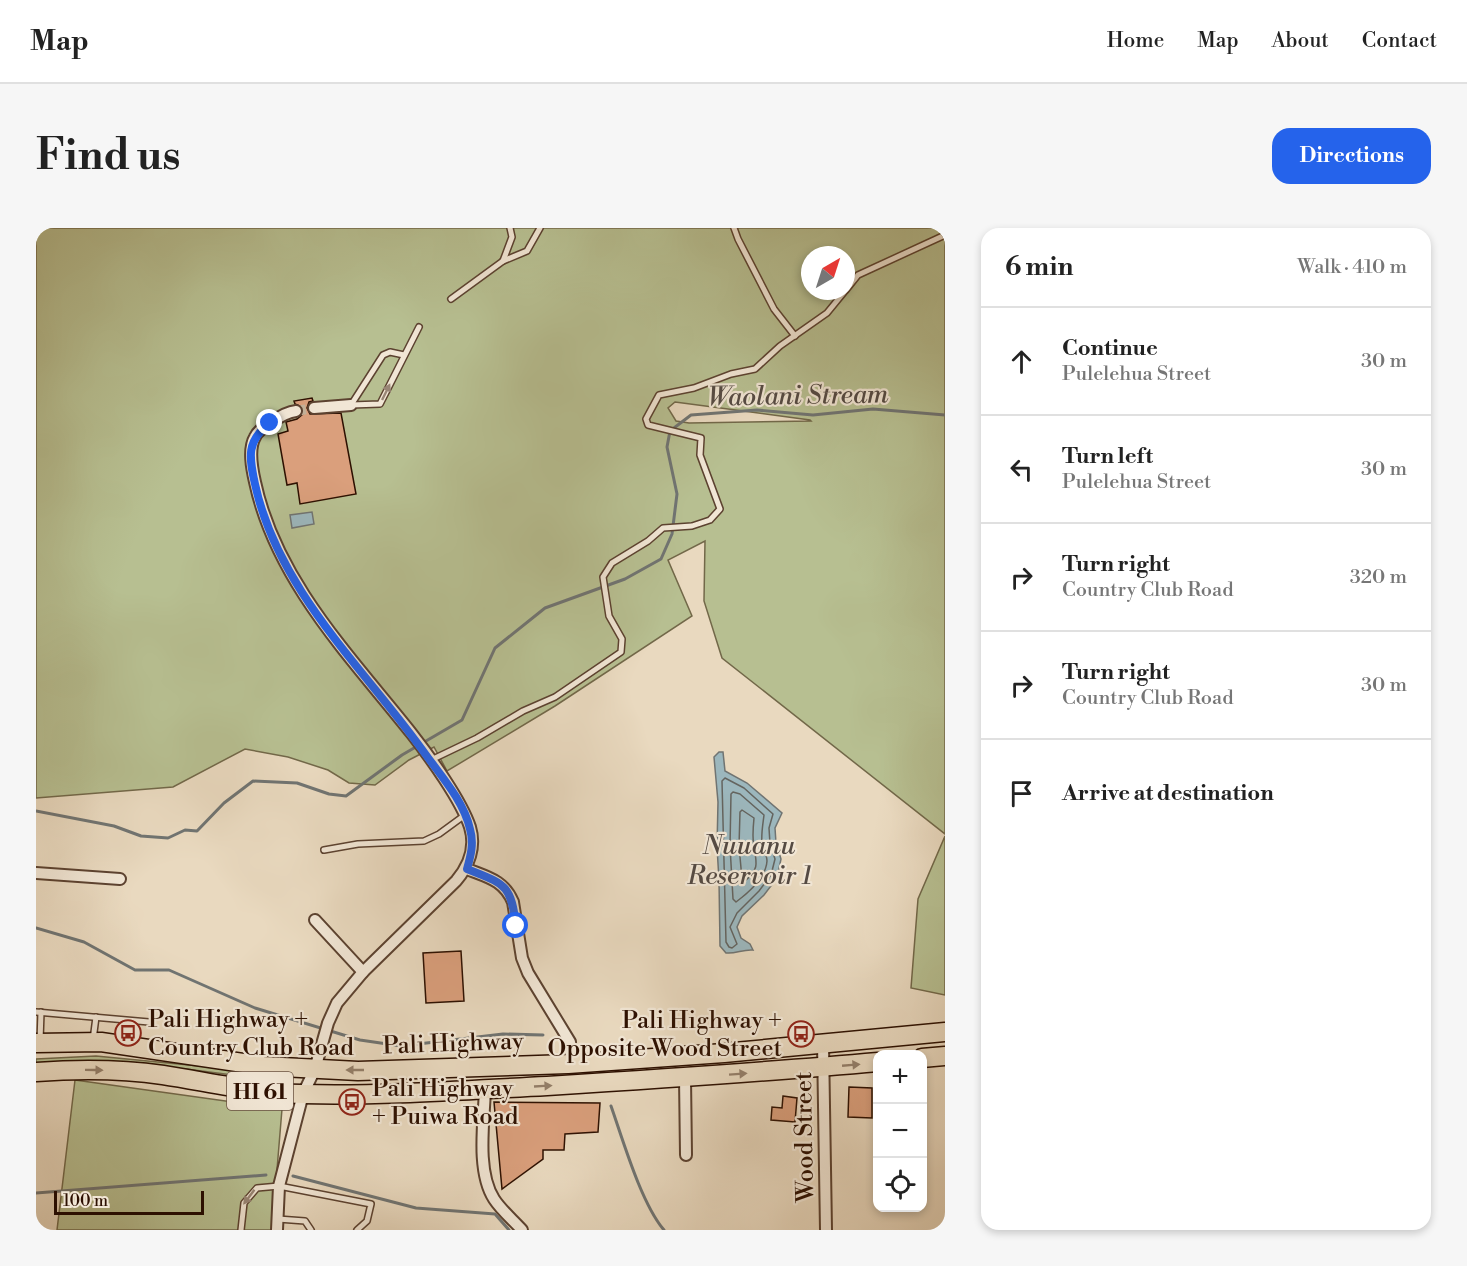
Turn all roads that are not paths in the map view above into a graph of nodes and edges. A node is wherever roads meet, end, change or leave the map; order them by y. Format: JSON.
{"nodes":[{"id":1,"x":510,"y":228,"type":"edge"},
{"id":2,"x":540,"y":228,"type":"edge"},
{"id":3,"x":734,"y":228,"type":"edge"},
{"id":4,"x":945,"y":235,"type":"edge"},
{"id":5,"x":502,"y":261,"type":"junction"},
{"id":6,"x":855,"y":278,"type":"edge"},
{"id":7,"x":452,"y":299,"type":"dead end"},
{"id":8,"x":837,"y":300,"type":"edge"},
{"id":9,"x":419,"y":327,"type":"dead end"},
{"id":10,"x":795,"y":336,"type":"junction"},
{"id":11,"x":404,"y":355,"type":"junction"},
{"id":12,"x":351,"y":405,"type":"junction"},
{"id":13,"x":314,"y":408,"type":"tunnel mouth"},
{"id":14,"x":296,"y":411,"type":"tunnel mouth"},
{"id":15,"x":428,"y":757,"type":"junction"},
{"id":16,"x":465,"y":815,"type":"junction"},
{"id":17,"x":324,"y":850,"type":"dead end"},
{"id":18,"x":467,"y":869,"type":"junction"},
{"id":19,"x":36,"y":873,"type":"edge"},
{"id":20,"x":120,"y":879,"type":"dead end"},
{"id":21,"x":315,"y":920,"type":"dead end"},
{"id":22,"x":363,"y":972,"type":"junction"},
{"id":23,"x":38,"y":1012,"type":"edge"},
{"id":24,"x":96,"y":1017,"type":"junction"},
{"id":25,"x":149,"y":1022,"type":"dead end"},
{"id":26,"x":945,"y":1032,"type":"edge"},
{"id":27,"x":93,"y":1042,"type":"junction"},
{"id":28,"x":38,"y":1043,"type":"edge"},
{"id":29,"x":823,"y":1044,"type":"junction"},
{"id":30,"x":945,"y":1056,"type":"edge"},
{"id":31,"x":927,"y":1058,"type":"edge"},
{"id":32,"x":873,"y":1062,"type":"edge"},
{"id":33,"x":570,"y":1064,"type":"junction"},
{"id":34,"x":824,"y":1067,"type":"junction"},
{"id":35,"x":414,"y":1068,"type":"junction"},
{"id":36,"x":315,"y":1069,"type":"junction"},
{"id":37,"x":36,"y":1072,"type":"edge"},
{"id":38,"x":685,"y":1078,"type":"junction"},
{"id":39,"x":485,"y":1089,"type":"junction"},
{"id":40,"x":303,"y":1094,"type":"junction"},
{"id":41,"x":686,"y":1155,"type":"dead end"},
{"id":42,"x":279,"y":1186,"type":"junction"},
{"id":43,"x":277,"y":1225,"type":"edge"},
{"id":44,"x":241,"y":1230,"type":"edge"},
{"id":45,"x":311,"y":1230,"type":"edge"},
{"id":46,"x":357,"y":1230,"type":"edge"},
{"id":47,"x":522,"y":1230,"type":"edge"},
{"id":48,"x":826,"y":1230,"type":"edge"}],
"edges":[{"from":1,"to":5,"type":"lane"},
{"from":2,"to":5,"type":"lane"},
{"from":3,"to":10,"type":"lane"},
{"from":4,"to":6,"type":"lane"},
{"from":5,"to":7,"type":"lane"},
{"from":8,"to":10,"type":"lane"},
{"from":9,"to":11,"type":"lane"},
{"from":10,"to":15,"type":"lane"},
{"from":11,"to":12,"type":"lane"},
{"from":12,"to":11,"type":"lane","one_way":true},
{"from":12,"to":13,"type":"street"},
{"from":14,"to":15,"type":"street"},
{"from":15,"to":16,"type":"street"},
{"from":16,"to":17,"type":"lane"},
{"from":16,"to":18,"type":"street"},
{"from":18,"to":22,"type":"street"},
{"from":18,"to":33,"type":"street"},
{"from":19,"to":20,"type":"street"},
{"from":21,"to":22,"type":"street"},
{"from":22,"to":36,"type":"street"},
{"from":23,"to":24,"type":"lane"},
{"from":23,"to":28,"type":"lane"},
{"from":24,"to":25,"type":"lane"},
{"from":24,"to":27,"type":"lane"},
{"from":26,"to":29,"type":"highway","name":"Pali Highway","number":"HI 61"},
{"from":27,"to":28,"type":"highway","name":"Pali Highway","number":"HI 61"},
{"from":27,"to":36,"type":"highway","name":"Pali Highway","number":"HI 61"},
{"from":29,"to":33,"type":"highway","name":"Pali Highway","number":"HI 61"},
{"from":29,"to":34,"type":"street","name":"Wood Street"},
{"from":30,"to":31,"type":"highway"},
{"from":34,"to":32,"type":"highway","name":"Pali Highway","number":"HI 61","one_way":true},
{"from":33,"to":35,"type":"highway","name":"Pali Highway","number":"HI 61"},
{"from":33,"to":39,"type":"highway"},
{"from":38,"to":34,"type":"highway","name":"Pali Highway","number":"HI 61","one_way":true},
{"from":34,"to":48,"type":"street","name":"Wood Street"},
{"from":35,"to":36,"type":"highway","name":"Pali Highway","number":"HI 61","one_way":true},
{"from":35,"to":39,"type":"highway"},
{"from":36,"to":40,"type":"street"},
{"from":37,"to":40,"type":"highway","name":"Pali Highway","number":"HI 61","one_way":true},
{"from":39,"to":38,"type":"highway","name":"Pali Highway","number":"HI 61","one_way":true},
{"from":38,"to":41,"type":"street"},
{"from":39,"to":40,"type":"highway","name":"Pali Highway","number":"HI 61"},
{"from":39,"to":47,"type":"street"},
{"from":40,"to":42,"type":"street"},
{"from":42,"to":43,"type":"street"},
{"from":42,"to":44,"type":"lane","one_way":true},
{"from":42,"to":46,"type":"lane"},
{"from":43,"to":45,"type":"lane"}]}
